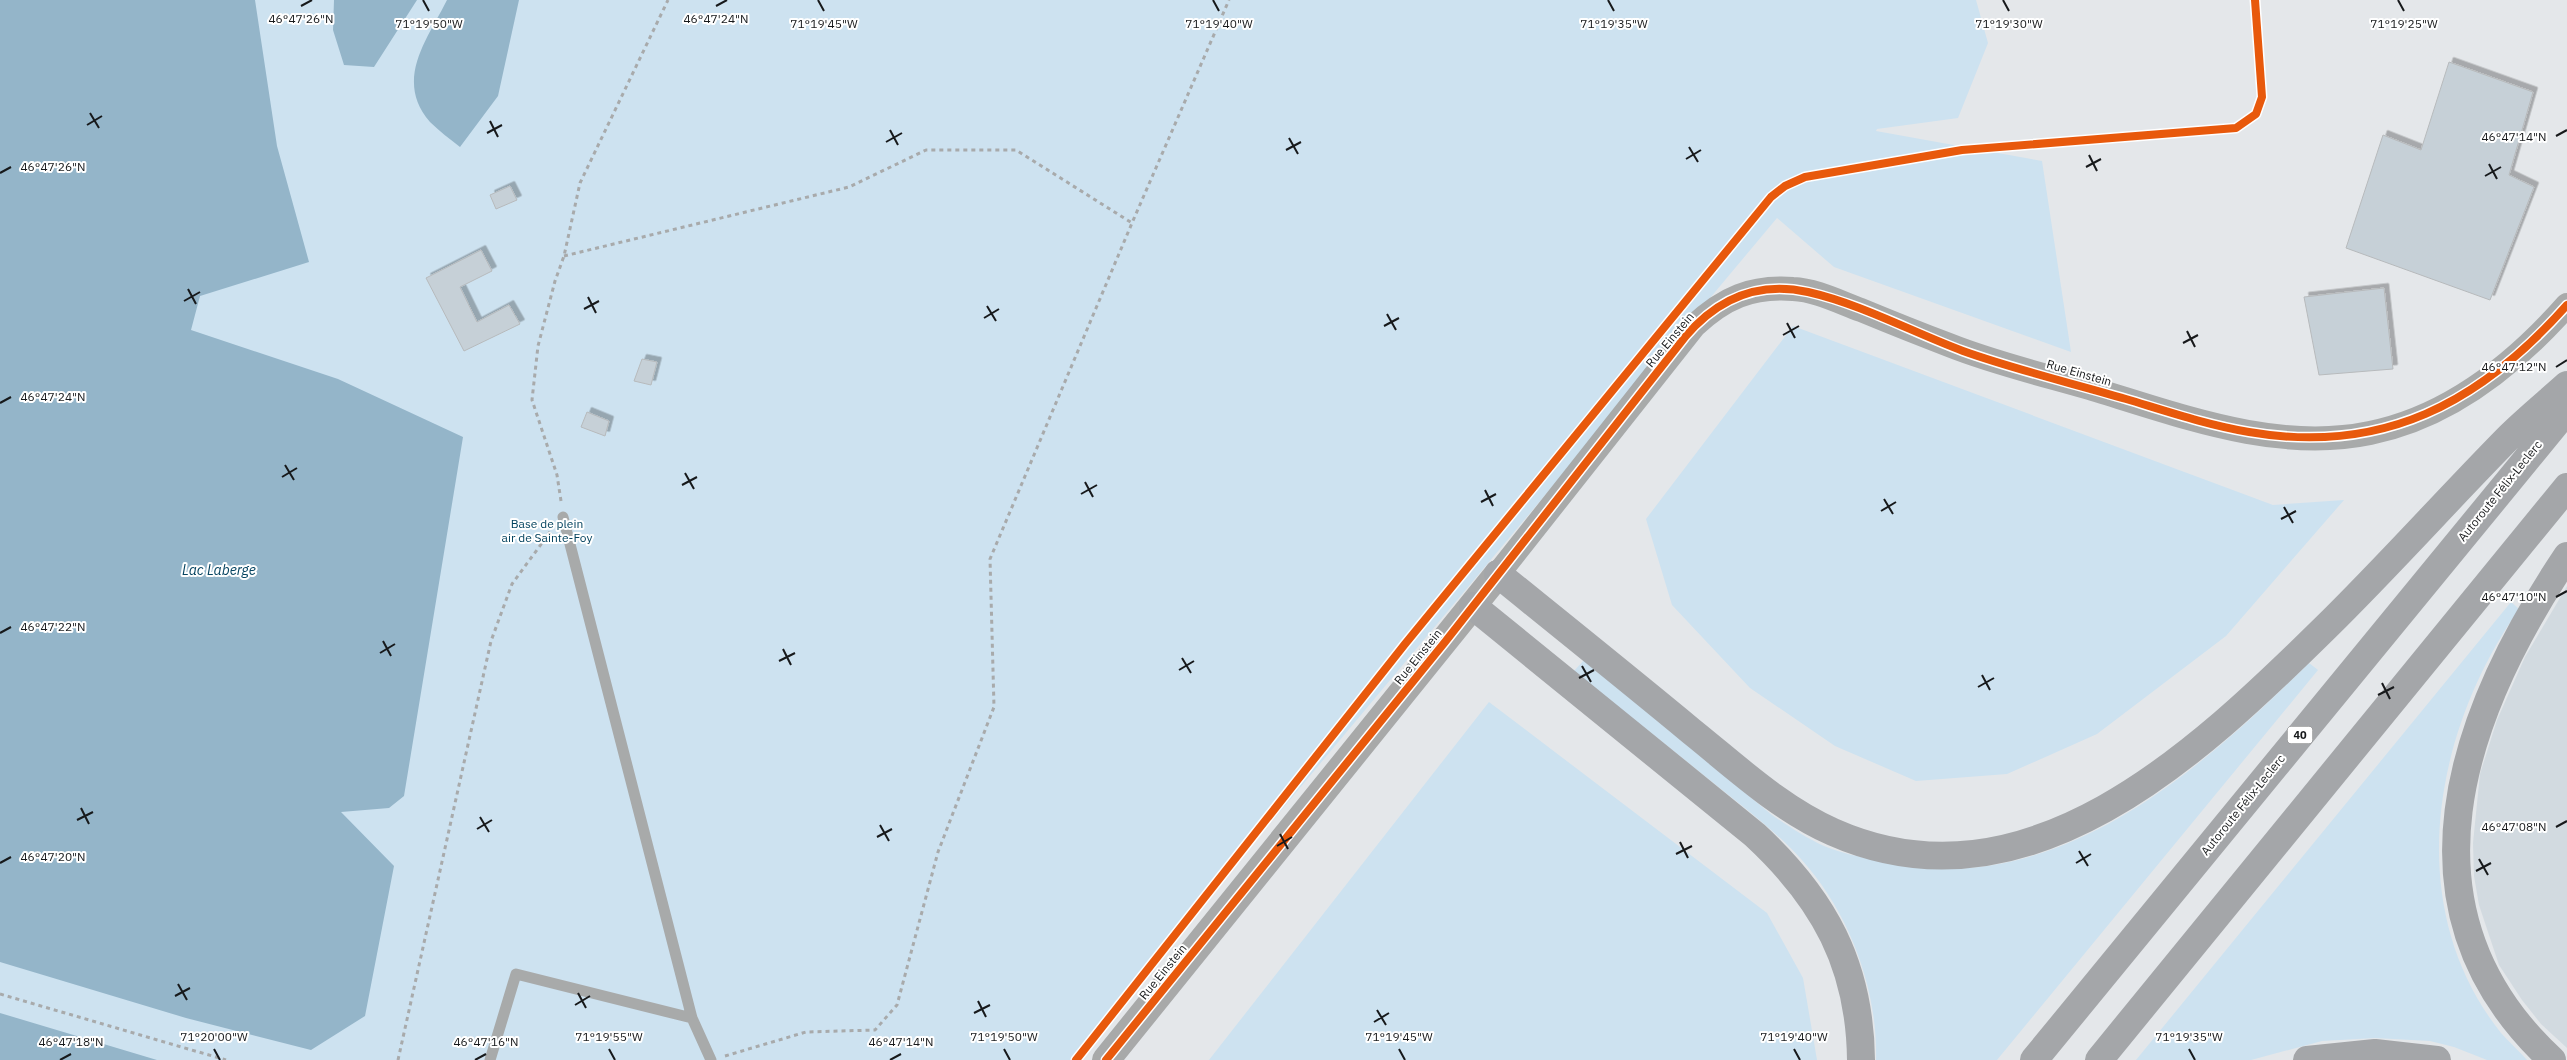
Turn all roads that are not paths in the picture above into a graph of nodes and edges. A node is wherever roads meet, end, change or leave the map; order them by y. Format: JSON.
{"nodes":[{"id":1,"x":2567,"y":306,"type":"edge"},
{"id":2,"x":2567,"y":385,"type":"edge"},
{"id":3,"x":2567,"y":410,"type":"edge"},
{"id":4,"x":2567,"y":487,"type":"edge"},
{"id":5,"x":563,"y":517,"type":"road end"},
{"id":6,"x":2567,"y":556,"type":"edge"},
{"id":7,"x":1498,"y":574,"type":"junction"},
{"id":8,"x":1473,"y":606,"type":"junction"},
{"id":9,"x":692,"y":1018,"type":"junction"},
{"id":10,"x":716,"y":1059,"type":"edge"},
{"id":11,"x":490,"y":1060,"type":"edge"},
{"id":12,"x":1106,"y":1060,"type":"edge"},
{"id":13,"x":1861,"y":1060,"type":"edge"},
{"id":14,"x":2034,"y":1060,"type":"edge"},
{"id":15,"x":2098,"y":1060,"type":"edge"},
{"id":16,"x":2308,"y":1060,"type":"edge"},
{"id":17,"x":2437,"y":1060,"type":"edge"},
{"id":18,"x":2552,"y":1060,"type":"edge"}],
"edges":[{"from":1,"to":7,"type":"street","name":"Rue Einstein"},
{"from":2,"to":7,"type":"highway"},
{"from":3,"to":14,"type":"highway","name":"Autoroute Félix-Leclerc","number":"40"},
{"from":4,"to":15,"type":"highway"},
{"from":5,"to":9,"type":"lane"},
{"from":6,"to":18,"type":"highway"},
{"from":7,"to":8,"type":"street","name":"Rue Einstein"},
{"from":8,"to":12,"type":"street","name":"Rue Einstein"},
{"from":8,"to":13,"type":"highway"},
{"from":9,"to":10,"type":"lane"},
{"from":9,"to":11,"type":"lane"},
{"from":16,"to":17,"type":"highway"}]}
